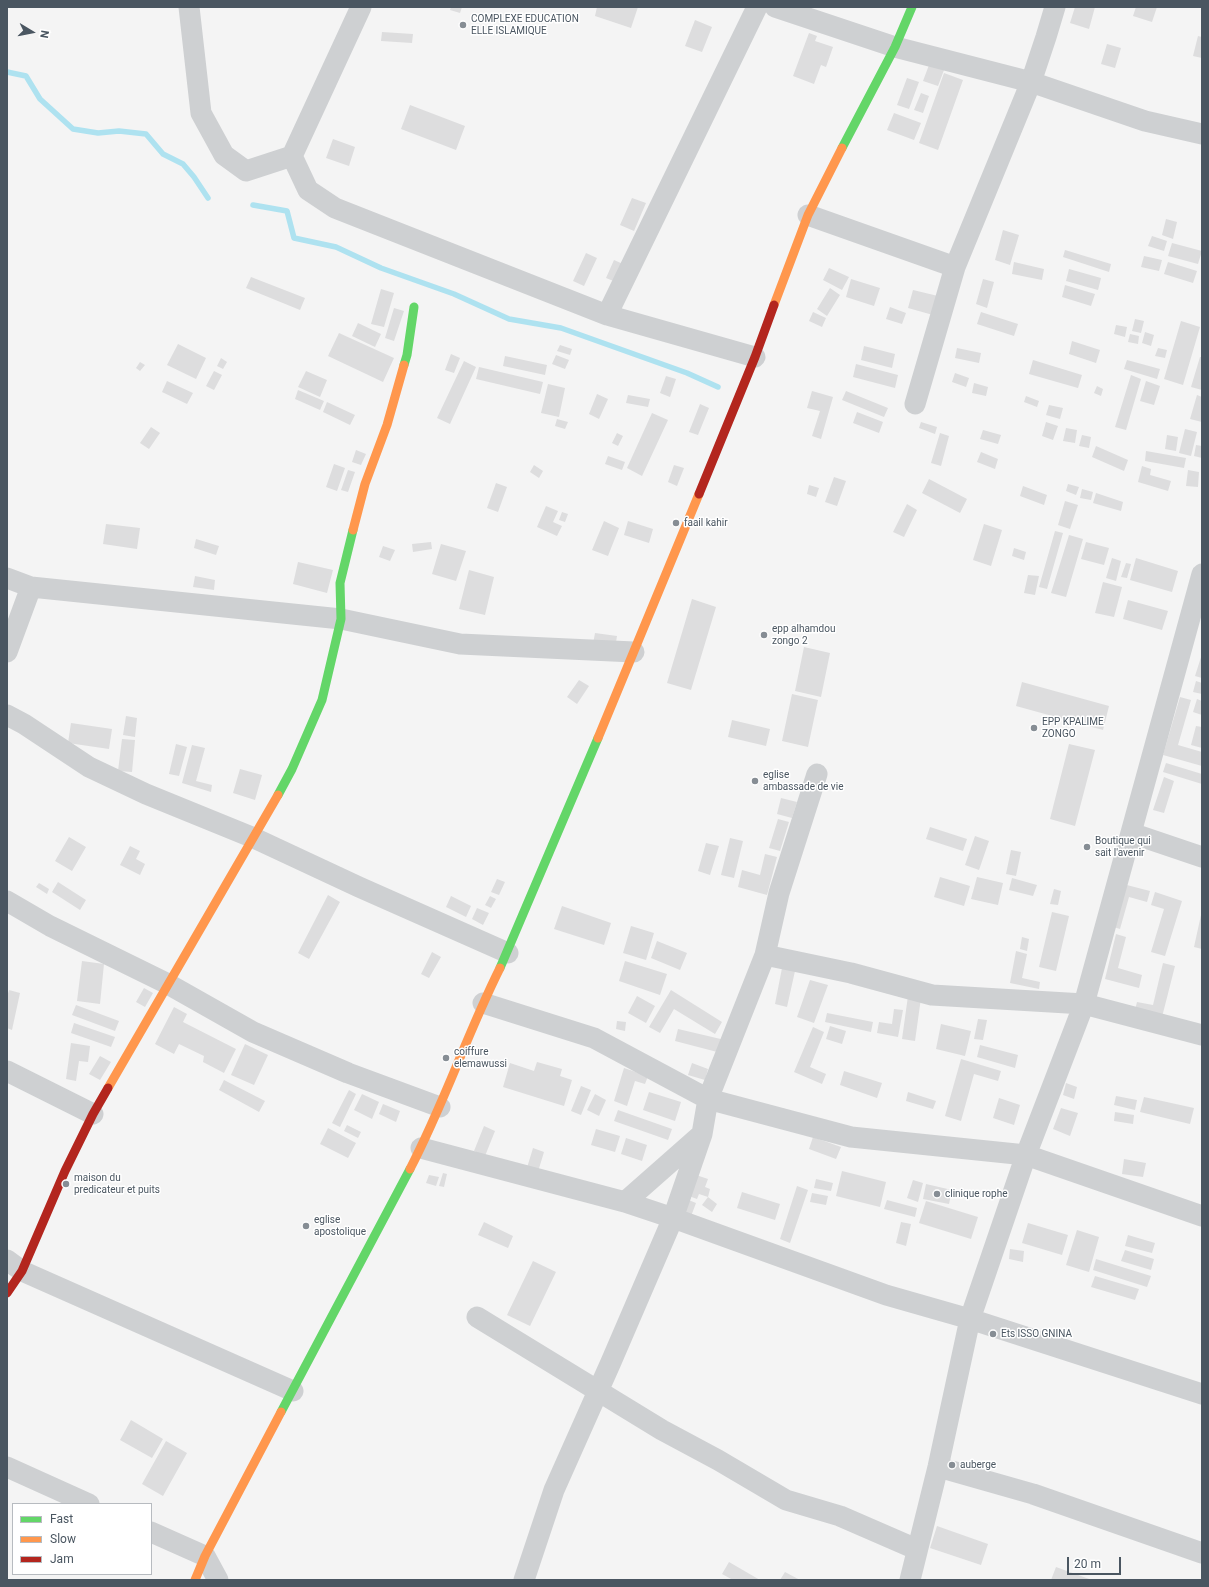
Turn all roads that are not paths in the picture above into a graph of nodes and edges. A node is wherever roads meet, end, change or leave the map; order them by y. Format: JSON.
{"nodes":[{"id":1,"x":189,"y":7,"type":"edge"},
{"id":2,"x":361,"y":7,"type":"edge"},
{"id":3,"x":757,"y":7,"type":"edge"},
{"id":4,"x":775,"y":7,"type":"edge"},
{"id":5,"x":912,"y":7,"type":"edge"},
{"id":6,"x":1055,"y":7,"type":"edge"},
{"id":7,"x":895,"y":48,"type":"junction"},
{"id":8,"x":1031,"y":82,"type":"junction"},
{"id":9,"x":1202,"y":134,"type":"edge"},
{"id":10,"x":292,"y":156,"type":"junction"},
{"id":11,"x":808,"y":215,"type":"junction"},
{"id":12,"x":954,"y":267,"type":"junction"},
{"id":13,"x":414,"y":307,"type":"dead end"},
{"id":14,"x":607,"y":316,"type":"junction"},
{"id":15,"x":755,"y":357,"type":"junction"},
{"id":16,"x":915,"y":404,"type":"dead end"},
{"id":17,"x":1202,"y":574,"type":"edge"},
{"id":18,"x":7,"y":578,"type":"edge"},
{"id":19,"x":32,"y":587,"type":"junction"},
{"id":20,"x":341,"y":619,"type":"junction"},
{"id":21,"x":7,"y":652,"type":"edge"},
{"id":22,"x":634,"y":652,"type":"junction"},
{"id":23,"x":7,"y":715,"type":"edge"},
{"id":24,"x":817,"y":774,"type":"dead end"},
{"id":25,"x":1131,"y":833,"type":"junction"},
{"id":26,"x":254,"y":838,"type":"junction"},
{"id":27,"x":1202,"y":857,"type":"edge"},
{"id":28,"x":7,"y":902,"type":"edge"},
{"id":29,"x":508,"y":953,"type":"junction"},
{"id":30,"x":765,"y":955,"type":"junction"},
{"id":31,"x":168,"y":984,"type":"junction"},
{"id":32,"x":483,"y":1003,"type":"junction"},
{"id":33,"x":1084,"y":1004,"type":"junction"},
{"id":34,"x":1202,"y":1035,"type":"edge"},
{"id":35,"x":7,"y":1072,"type":"edge"},
{"id":36,"x":708,"y":1100,"type":"junction"},
{"id":37,"x":440,"y":1107,"type":"junction"},
{"id":38,"x":93,"y":1114,"type":"junction"},
{"id":39,"x":702,"y":1134,"type":"junction"},
{"id":40,"x":421,"y":1148,"type":"junction"},
{"id":41,"x":1026,"y":1155,"type":"junction"},
{"id":42,"x":625,"y":1202,"type":"junction"},
{"id":43,"x":1202,"y":1216,"type":"edge"},
{"id":44,"x":672,"y":1218,"type":"junction"},
{"id":45,"x":15,"y":1266,"type":"edge"},
{"id":46,"x":7,"y":1293,"type":"edge"},
{"id":47,"x":477,"y":1317,"type":"dead end"},
{"id":48,"x":970,"y":1319,"type":"junction"},
{"id":49,"x":598,"y":1390,"type":"junction"},
{"id":50,"x":292,"y":1392,"type":"junction"},
{"id":51,"x":1202,"y":1394,"type":"edge"},
{"id":52,"x":7,"y":1467,"type":"edge"},
{"id":53,"x":938,"y":1467,"type":"junction"},
{"id":54,"x":87,"y":1503,"type":"edge"},
{"id":55,"x":152,"y":1532,"type":"edge"},
{"id":56,"x":916,"y":1549,"type":"junction"},
{"id":57,"x":1202,"y":1553,"type":"edge"},
{"id":58,"x":204,"y":1556,"type":"junction"},
{"id":59,"x":195,"y":1580,"type":"edge"},
{"id":60,"x":218,"y":1580,"type":"edge"},
{"id":61,"x":524,"y":1580,"type":"edge"},
{"id":62,"x":910,"y":1580,"type":"edge"}],
"edges":[{"from":1,"to":10,"type":"street"},
{"from":2,"to":10,"type":"street"},
{"from":3,"to":14,"type":"street"},
{"from":4,"to":7,"type":"street"},
{"from":5,"to":7,"type":"street"},
{"from":6,"to":8,"type":"street"},
{"from":7,"to":8,"type":"street"},
{"from":7,"to":11,"type":"street"},
{"from":8,"to":9,"type":"street"},
{"from":8,"to":12,"type":"street"},
{"from":10,"to":14,"type":"street"},
{"from":11,"to":12,"type":"street"},
{"from":11,"to":15,"type":"street"},
{"from":12,"to":16,"type":"street"},
{"from":13,"to":20,"type":"street"},
{"from":14,"to":15,"type":"street"},
{"from":15,"to":22,"type":"street"},
{"from":17,"to":25,"type":"street"},
{"from":18,"to":19,"type":"street"},
{"from":19,"to":20,"type":"street"},
{"from":19,"to":21,"type":"street"},
{"from":20,"to":22,"type":"street"},
{"from":20,"to":26,"type":"street"},
{"from":22,"to":29,"type":"street"},
{"from":23,"to":26,"type":"street"},
{"from":24,"to":30,"type":"street"},
{"from":25,"to":27,"type":"street"},
{"from":25,"to":33,"type":"street"},
{"from":26,"to":29,"type":"street"},
{"from":26,"to":31,"type":"street"},
{"from":28,"to":31,"type":"street"},
{"from":29,"to":32,"type":"street"},
{"from":30,"to":33,"type":"street"},
{"from":30,"to":36,"type":"street"},
{"from":31,"to":37,"type":"street"},
{"from":31,"to":38,"type":"street"},
{"from":32,"to":36,"type":"street"},
{"from":32,"to":37,"type":"street"},
{"from":33,"to":34,"type":"street"},
{"from":33,"to":41,"type":"street"},
{"from":35,"to":38,"type":"street"},
{"from":36,"to":39,"type":"street"},
{"from":36,"to":41,"type":"street"},
{"from":37,"to":40,"type":"street"},
{"from":38,"to":45,"type":"street"},
{"from":39,"to":42,"type":"street"},
{"from":39,"to":44,"type":"street"},
{"from":40,"to":42,"type":"street"},
{"from":40,"to":50,"type":"street"},
{"from":41,"to":43,"type":"street"},
{"from":41,"to":48,"type":"street"},
{"from":42,"to":44,"type":"street"},
{"from":44,"to":48,"type":"street"},
{"from":44,"to":49,"type":"street"},
{"from":45,"to":46,"type":"street"},
{"from":45,"to":50,"type":"street"},
{"from":47,"to":49,"type":"street"},
{"from":48,"to":51,"type":"street"},
{"from":48,"to":53,"type":"street"},
{"from":49,"to":56,"type":"street"},
{"from":49,"to":61,"type":"street"},
{"from":50,"to":58,"type":"street"},
{"from":52,"to":54,"type":"street"},
{"from":53,"to":56,"type":"street"},
{"from":53,"to":57,"type":"street"},
{"from":55,"to":58,"type":"street"},
{"from":56,"to":62,"type":"street"},
{"from":58,"to":59,"type":"street"},
{"from":58,"to":60,"type":"street"}]}
